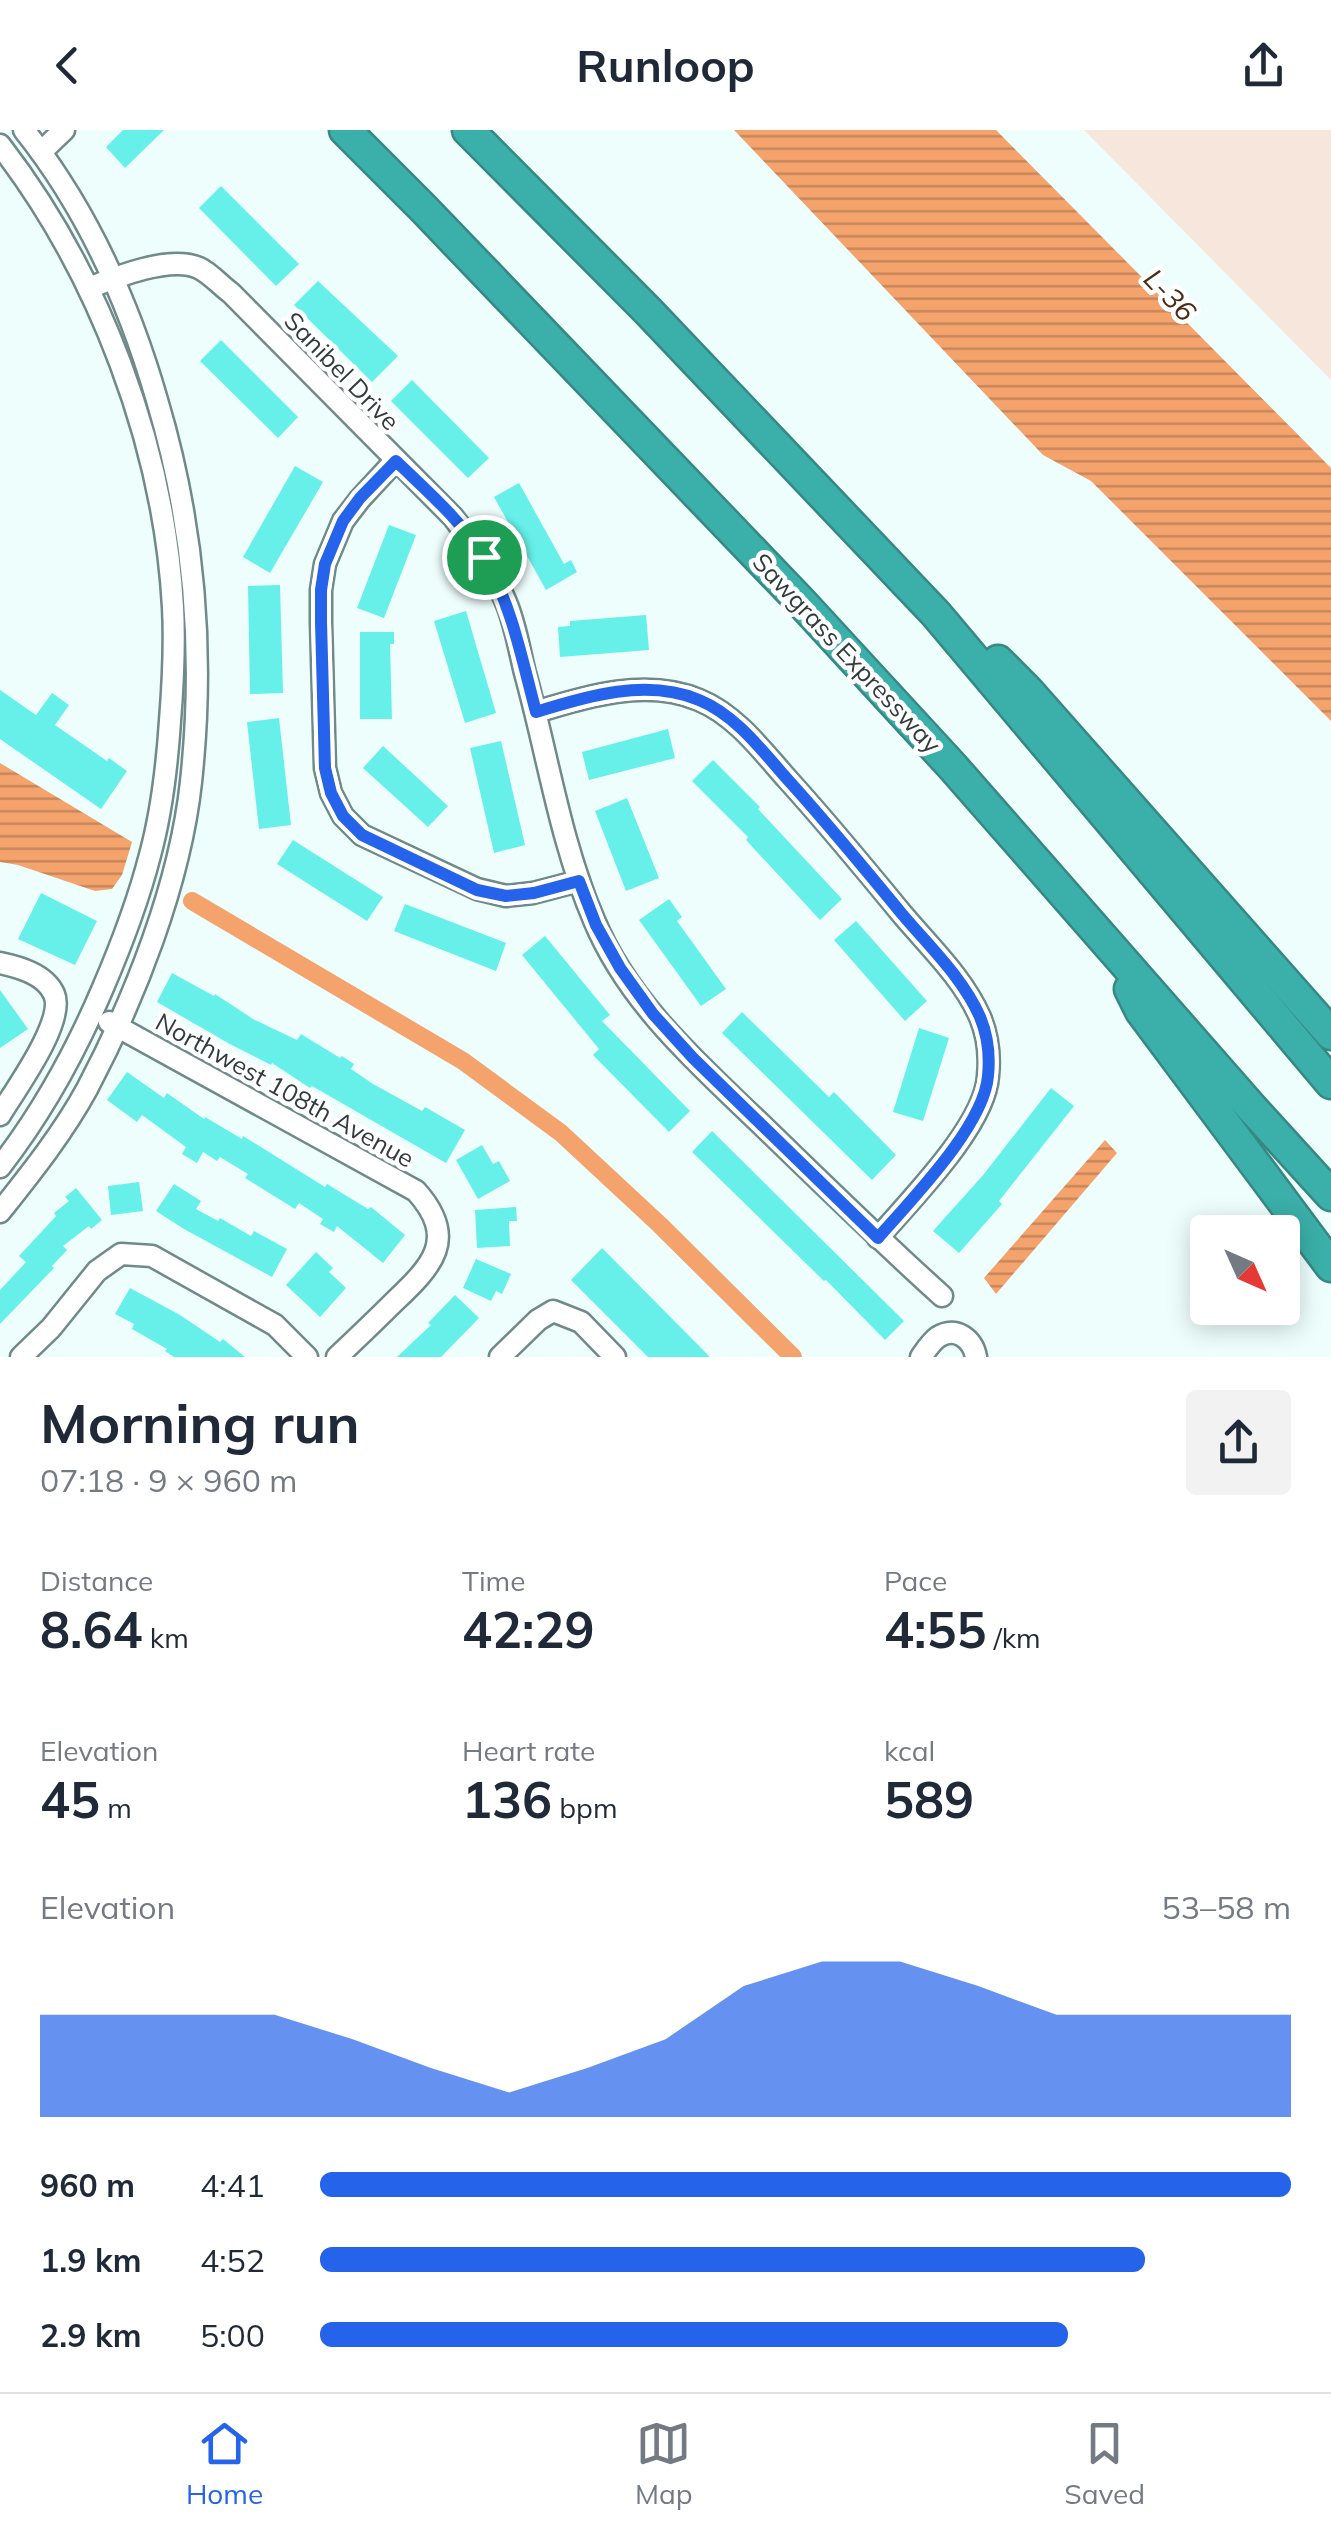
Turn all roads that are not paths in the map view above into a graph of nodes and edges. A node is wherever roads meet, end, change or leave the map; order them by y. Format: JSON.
{"nodes":[{"id":1,"x":24,"y":130,"type":"edge"},
{"id":2,"x":64,"y":130,"type":"edge"},
{"id":3,"x":345,"y":130,"type":"edge"},
{"id":4,"x":468,"y":130,"type":"edge"},
{"id":5,"x":0,"y":145,"type":"edge"},
{"id":6,"x":41,"y":152,"type":"junction"},
{"id":7,"x":114,"y":278,"type":"junction"},
{"id":8,"x":89,"y":288,"type":"junction"},
{"id":9,"x":396,"y":461,"type":"junction"},
{"id":10,"x":936,"y":614,"type":"junction"},
{"id":11,"x":536,"y":712,"type":"junction"},
{"id":12,"x":579,"y":881,"type":"junction"},
{"id":13,"x":1101,"y":934,"type":"junction"},
{"id":14,"x":0,"y":963,"type":"edge"},
{"id":15,"x":92,"y":1012,"type":"junction"},
{"id":16,"x":117,"y":1026,"type":"junction"},
{"id":17,"x":1331,"y":1034,"type":"edge"},
{"id":18,"x":1331,"y":1082,"type":"edge"},
{"id":19,"x":0,"y":1115,"type":"edge"},
{"id":20,"x":0,"y":1167,"type":"edge"},
{"id":21,"x":1331,"y":1194,"type":"edge"},
{"id":22,"x":0,"y":1212,"type":"edge"},
{"id":23,"x":878,"y":1238,"type":"junction"},
{"id":24,"x":1331,"y":1266,"type":"edge"},
{"id":25,"x":942,"y":1296,"type":"dead end"},
{"id":26,"x":21,"y":1357,"type":"edge"},
{"id":27,"x":308,"y":1357,"type":"edge"},
{"id":28,"x":337,"y":1357,"type":"edge"},
{"id":29,"x":500,"y":1357,"type":"edge"},
{"id":30,"x":615,"y":1357,"type":"edge"},
{"id":31,"x":921,"y":1357,"type":"edge"},
{"id":32,"x":976,"y":1357,"type":"edge"}],
"edges":[{"from":1,"to":6,"type":"street"},
{"from":2,"to":6,"type":"street"},
{"from":3,"to":13,"type":"highway","name":"Sawgrass Expressway"},
{"from":4,"to":10,"type":"highway"},
{"from":5,"to":8,"type":"street"},
{"from":6,"to":7,"type":"street"},
{"from":7,"to":8,"type":"street","name":"Sanibel Drive"},
{"from":7,"to":9,"type":"street","name":"Sanibel Drive"},
{"from":7,"to":16,"type":"street"},
{"from":8,"to":15,"type":"street"},
{"from":9,"to":11,"type":"street","name":"Sanibel Drive"},
{"from":9,"to":12,"type":"street"},
{"from":10,"to":17,"type":"highway"},
{"from":10,"to":18,"type":"highway"},
{"from":11,"to":12,"type":"street","name":"Sanibel Drive"},
{"from":11,"to":23,"type":"street"},
{"from":12,"to":23,"type":"street","name":"Sanibel Drive"},
{"from":13,"to":21,"type":"highway","name":"Sawgrass Expressway"},
{"from":13,"to":24,"type":"highway"},
{"from":14,"to":19,"type":"street"},
{"from":15,"to":16,"type":"street","name":"Northwest 108th Avenue"},
{"from":15,"to":20,"type":"street"},
{"from":16,"to":22,"type":"street"},
{"from":16,"to":28,"type":"street","name":"Northwest 108th Avenue"},
{"from":23,"to":25,"type":"street","name":"Sanibel Drive"},
{"from":26,"to":27,"type":"street"},
{"from":29,"to":30,"type":"street"},
{"from":31,"to":32,"type":"street"}]}
